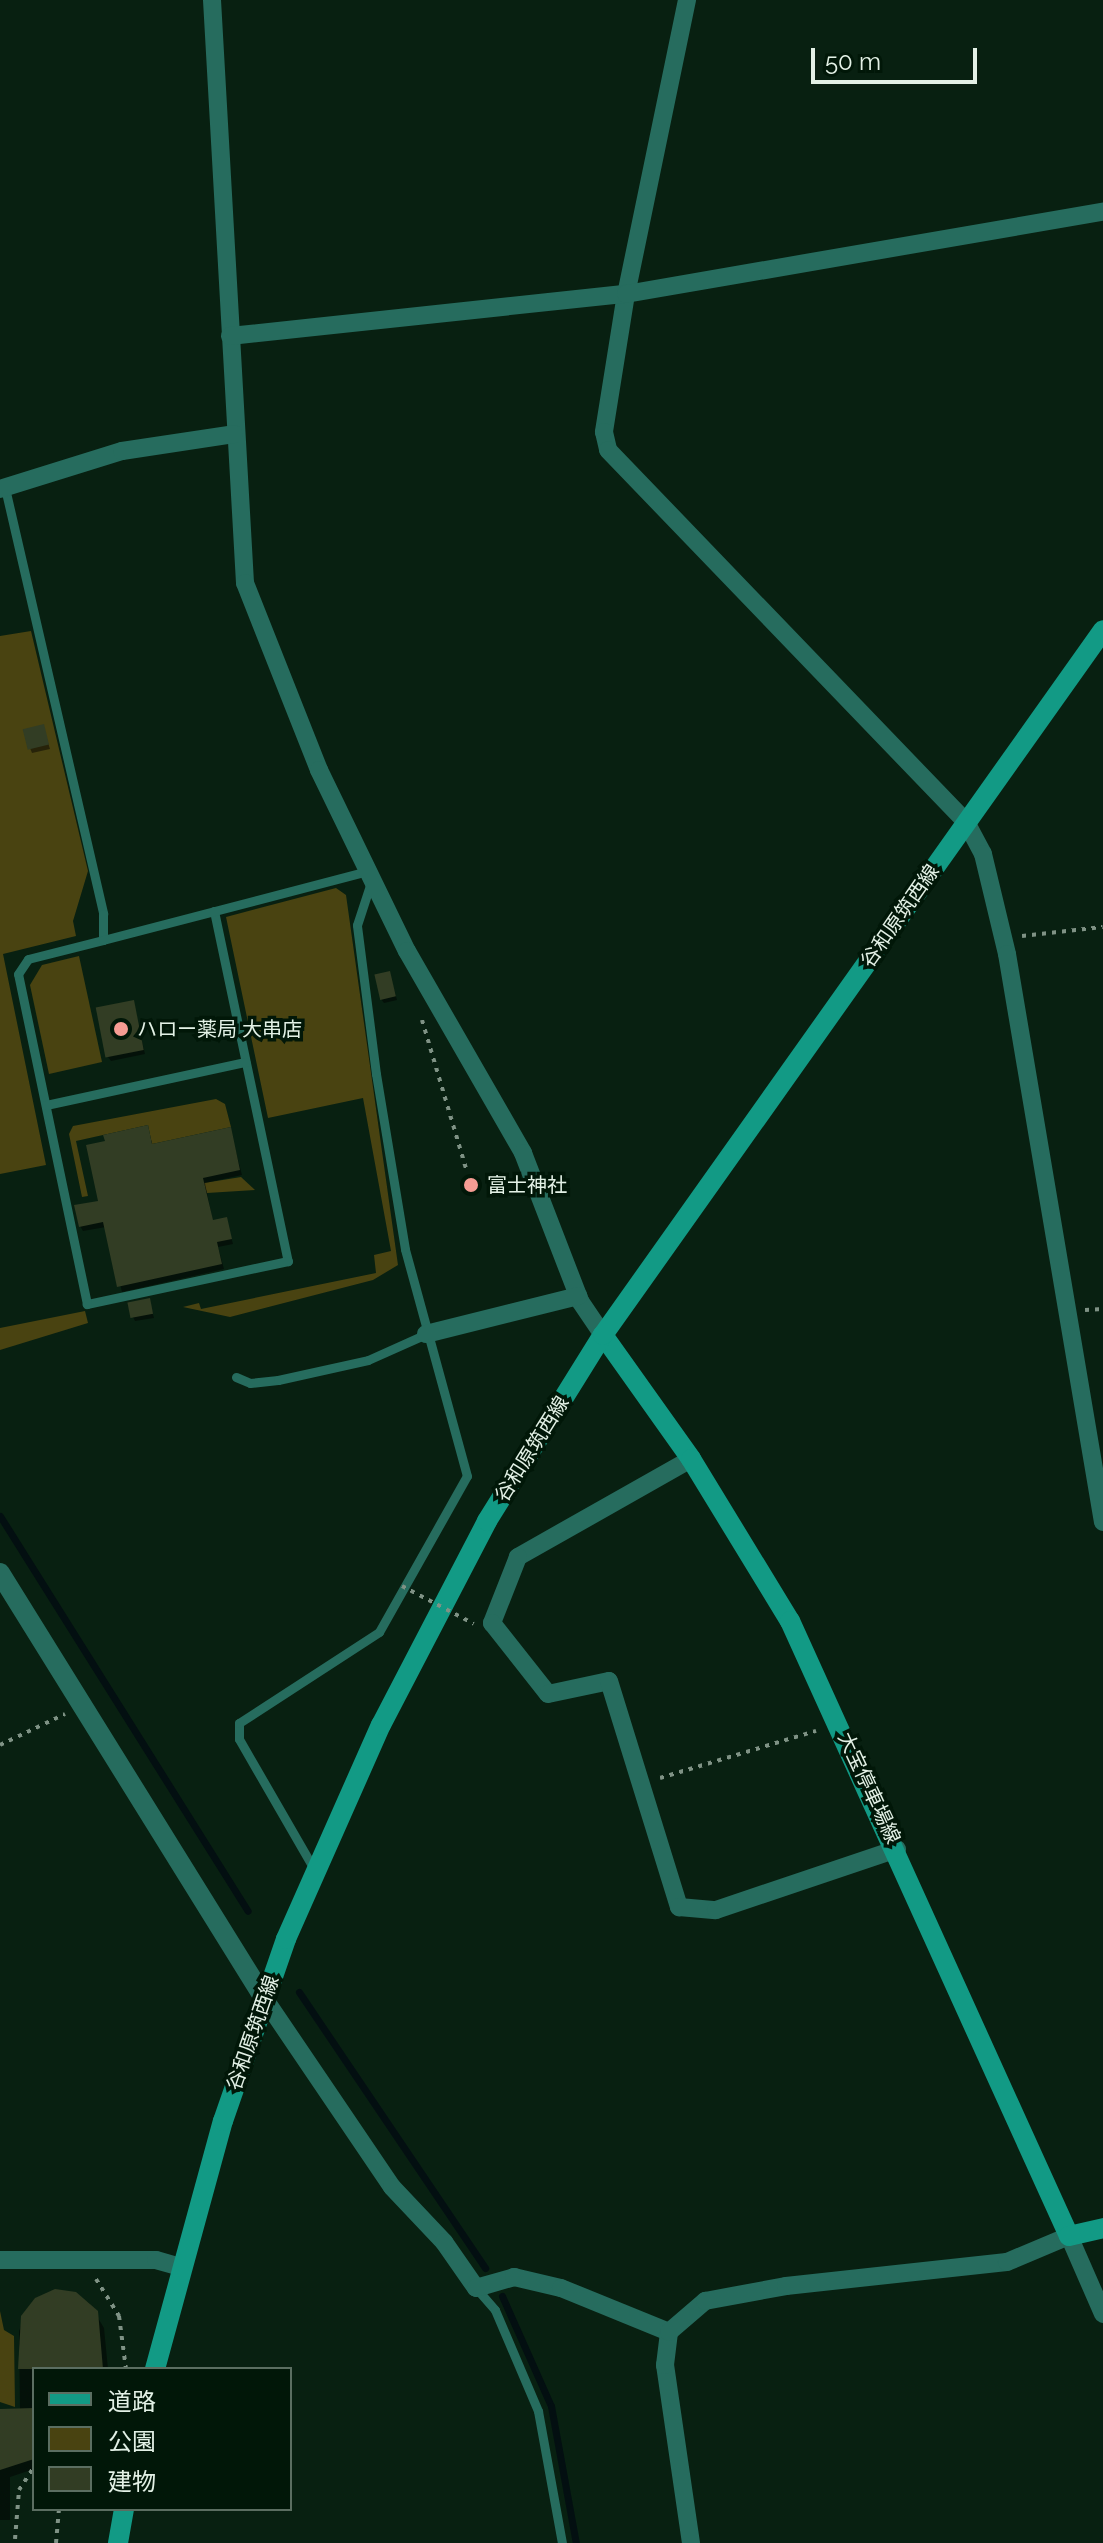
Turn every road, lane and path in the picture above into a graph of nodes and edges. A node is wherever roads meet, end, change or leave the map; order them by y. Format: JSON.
{"nodes":[{"id":1,"x":212,"y":0,"type":"edge"},
{"id":2,"x":687,"y":0,"type":"edge"},
{"id":3,"x":1103,"y":212,"type":"edge"},
{"id":4,"x":626,"y":294,"type":"junction"},
{"id":5,"x":230,"y":336,"type":"junction"},
{"id":6,"x":234,"y":434,"type":"junction"},
{"id":7,"x":3,"y":489,"type":"edge"},
{"id":8,"x":1103,"y":630,"type":"edge"},
{"id":9,"x":966,"y":822,"type":"junction"},
{"id":10,"x":372,"y":873,"type":"junction"},
{"id":11,"x":214,"y":911,"type":"junction"},
{"id":12,"x":1103,"y":927,"type":"edge"},
{"id":13,"x":103,"y":940,"type":"junction"},
{"id":14,"x":1004,"y":940,"type":"junction"},
{"id":15,"x":420,"y":1014,"type":"dead end"},
{"id":16,"x":245,"y":1062,"type":"junction"},
{"id":17,"x":46,"y":1105,"type":"junction"},
{"id":18,"x":466,"y":1169,"type":"dead end"},
{"id":19,"x":578,"y":1296,"type":"junction"},
{"id":20,"x":426,"y":1334,"type":"junction"},
{"id":21,"x":603,"y":1335,"type":"junction"},
{"id":22,"x":236,"y":1377,"type":"dead end"},
{"id":23,"x":691,"y":1459,"type":"junction"},
{"id":24,"x":1103,"y":1522,"type":"edge"},
{"id":25,"x":0,"y":1573,"type":"edge"},
{"id":26,"x":402,"y":1586,"type":"junction"},
{"id":27,"x":474,"y":1624,"type":"dead end"},
{"id":28,"x":85,"y":1704,"type":"junction"},
{"id":29,"x":839,"y":1724,"type":"junction"},
{"id":30,"x":0,"y":1745,"type":"edge"},
{"id":31,"x":642,"y":1783,"type":"junction"},
{"id":32,"x":897,"y":1849,"type":"junction"},
{"id":33,"x":315,"y":1871,"type":"junction"},
{"id":34,"x":264,"y":1998,"type":"junction"},
{"id":35,"x":1103,"y":2228,"type":"edge"},
{"id":36,"x":1069,"y":2236,"type":"junction"},
{"id":37,"x":0,"y":2260,"type":"edge"},
{"id":38,"x":72,"y":2261,"type":"junction"},
{"id":39,"x":181,"y":2267,"type":"junction"},
{"id":40,"x":476,"y":2288,"type":"junction"},
{"id":41,"x":1103,"y":2314,"type":"edge"},
{"id":42,"x":669,"y":2332,"type":"junction"},
{"id":43,"x":126,"y":2367,"type":"edge"},
{"id":44,"x":156,"y":2367,"type":"edge"},
{"id":45,"x":32,"y":2470,"type":"edge"},
{"id":46,"x":59,"y":2511,"type":"edge"},
{"id":47,"x":124,"y":2511,"type":"edge"},
{"id":48,"x":15,"y":2539,"type":"dead end"},
{"id":49,"x":56,"y":2543,"type":"edge"},
{"id":50,"x":118,"y":2543,"type":"edge"},
{"id":51,"x":562,"y":2543,"type":"edge"},
{"id":52,"x":691,"y":2543,"type":"edge"}],
"edges":[{"from":1,"to":5,"type":"street"},
{"from":2,"to":4,"type":"street"},
{"from":3,"to":4,"type":"street"},
{"from":4,"to":5,"type":"street"},
{"from":4,"to":9,"type":"street"},
{"from":5,"to":6,"type":"street"},
{"from":6,"to":7,"type":"street"},
{"from":6,"to":10,"type":"street"},
{"from":7,"to":13,"type":"lane"},
{"from":8,"to":9,"type":"main road","name":"谷和原筑西線"},
{"from":9,"to":14,"type":"street"},
{"from":9,"to":21,"type":"main road","name":"谷和原筑西線"},
{"from":10,"to":11,"type":"lane"},
{"from":10,"to":19,"type":"street"},
{"from":10,"to":20,"type":"lane"},
{"from":11,"to":13,"type":"lane"},
{"from":11,"to":16,"type":"lane"},
{"from":12,"to":14,"type":"path"},
{"from":13,"to":17,"type":"lane"},
{"from":14,"to":24,"type":"street"},
{"from":15,"to":18,"type":"path"},
{"from":16,"to":17,"type":"lane"},
{"from":16,"to":17,"type":"lane"},
{"from":19,"to":20,"type":"street"},
{"from":19,"to":21,"type":"street"},
{"from":20,"to":22,"type":"lane"},
{"from":20,"to":26,"type":"lane"},
{"from":21,"to":23,"type":"main road","name":"大宝停車場線"},
{"from":21,"to":33,"type":"main road","name":"谷和原筑西線"},
{"from":23,"to":29,"type":"main road","name":"大宝停車場線"},
{"from":23,"to":31,"type":"street"},
{"from":25,"to":28,"type":"street"},
{"from":26,"to":27,"type":"path","bridge":true},
{"from":26,"to":33,"type":"lane"},
{"from":28,"to":30,"type":"path"},
{"from":28,"to":34,"type":"street"},
{"from":29,"to":31,"type":"path"},
{"from":29,"to":32,"type":"main road","name":"大宝停車場線"},
{"from":31,"to":32,"type":"street"},
{"from":32,"to":36,"type":"main road","name":"大宝停車場線"},
{"from":33,"to":34,"type":"main road","name":"谷和原筑西線"},
{"from":34,"to":39,"type":"main road","name":"谷和原筑西線"},
{"from":34,"to":40,"type":"street"},
{"from":35,"to":36,"type":"main road"},
{"from":36,"to":41,"type":"street"},
{"from":36,"to":42,"type":"street"},
{"from":37,"to":38,"type":"street"},
{"from":38,"to":39,"type":"street"},
{"from":38,"to":43,"type":"path"},
{"from":39,"to":44,"type":"main road","name":"谷和原筑西線"},
{"from":40,"to":42,"type":"street"},
{"from":40,"to":51,"type":"lane"},
{"from":42,"to":52,"type":"street"},
{"from":45,"to":48,"type":"path"},
{"from":46,"to":49,"type":"path"},
{"from":47,"to":50,"type":"main road"}]}
